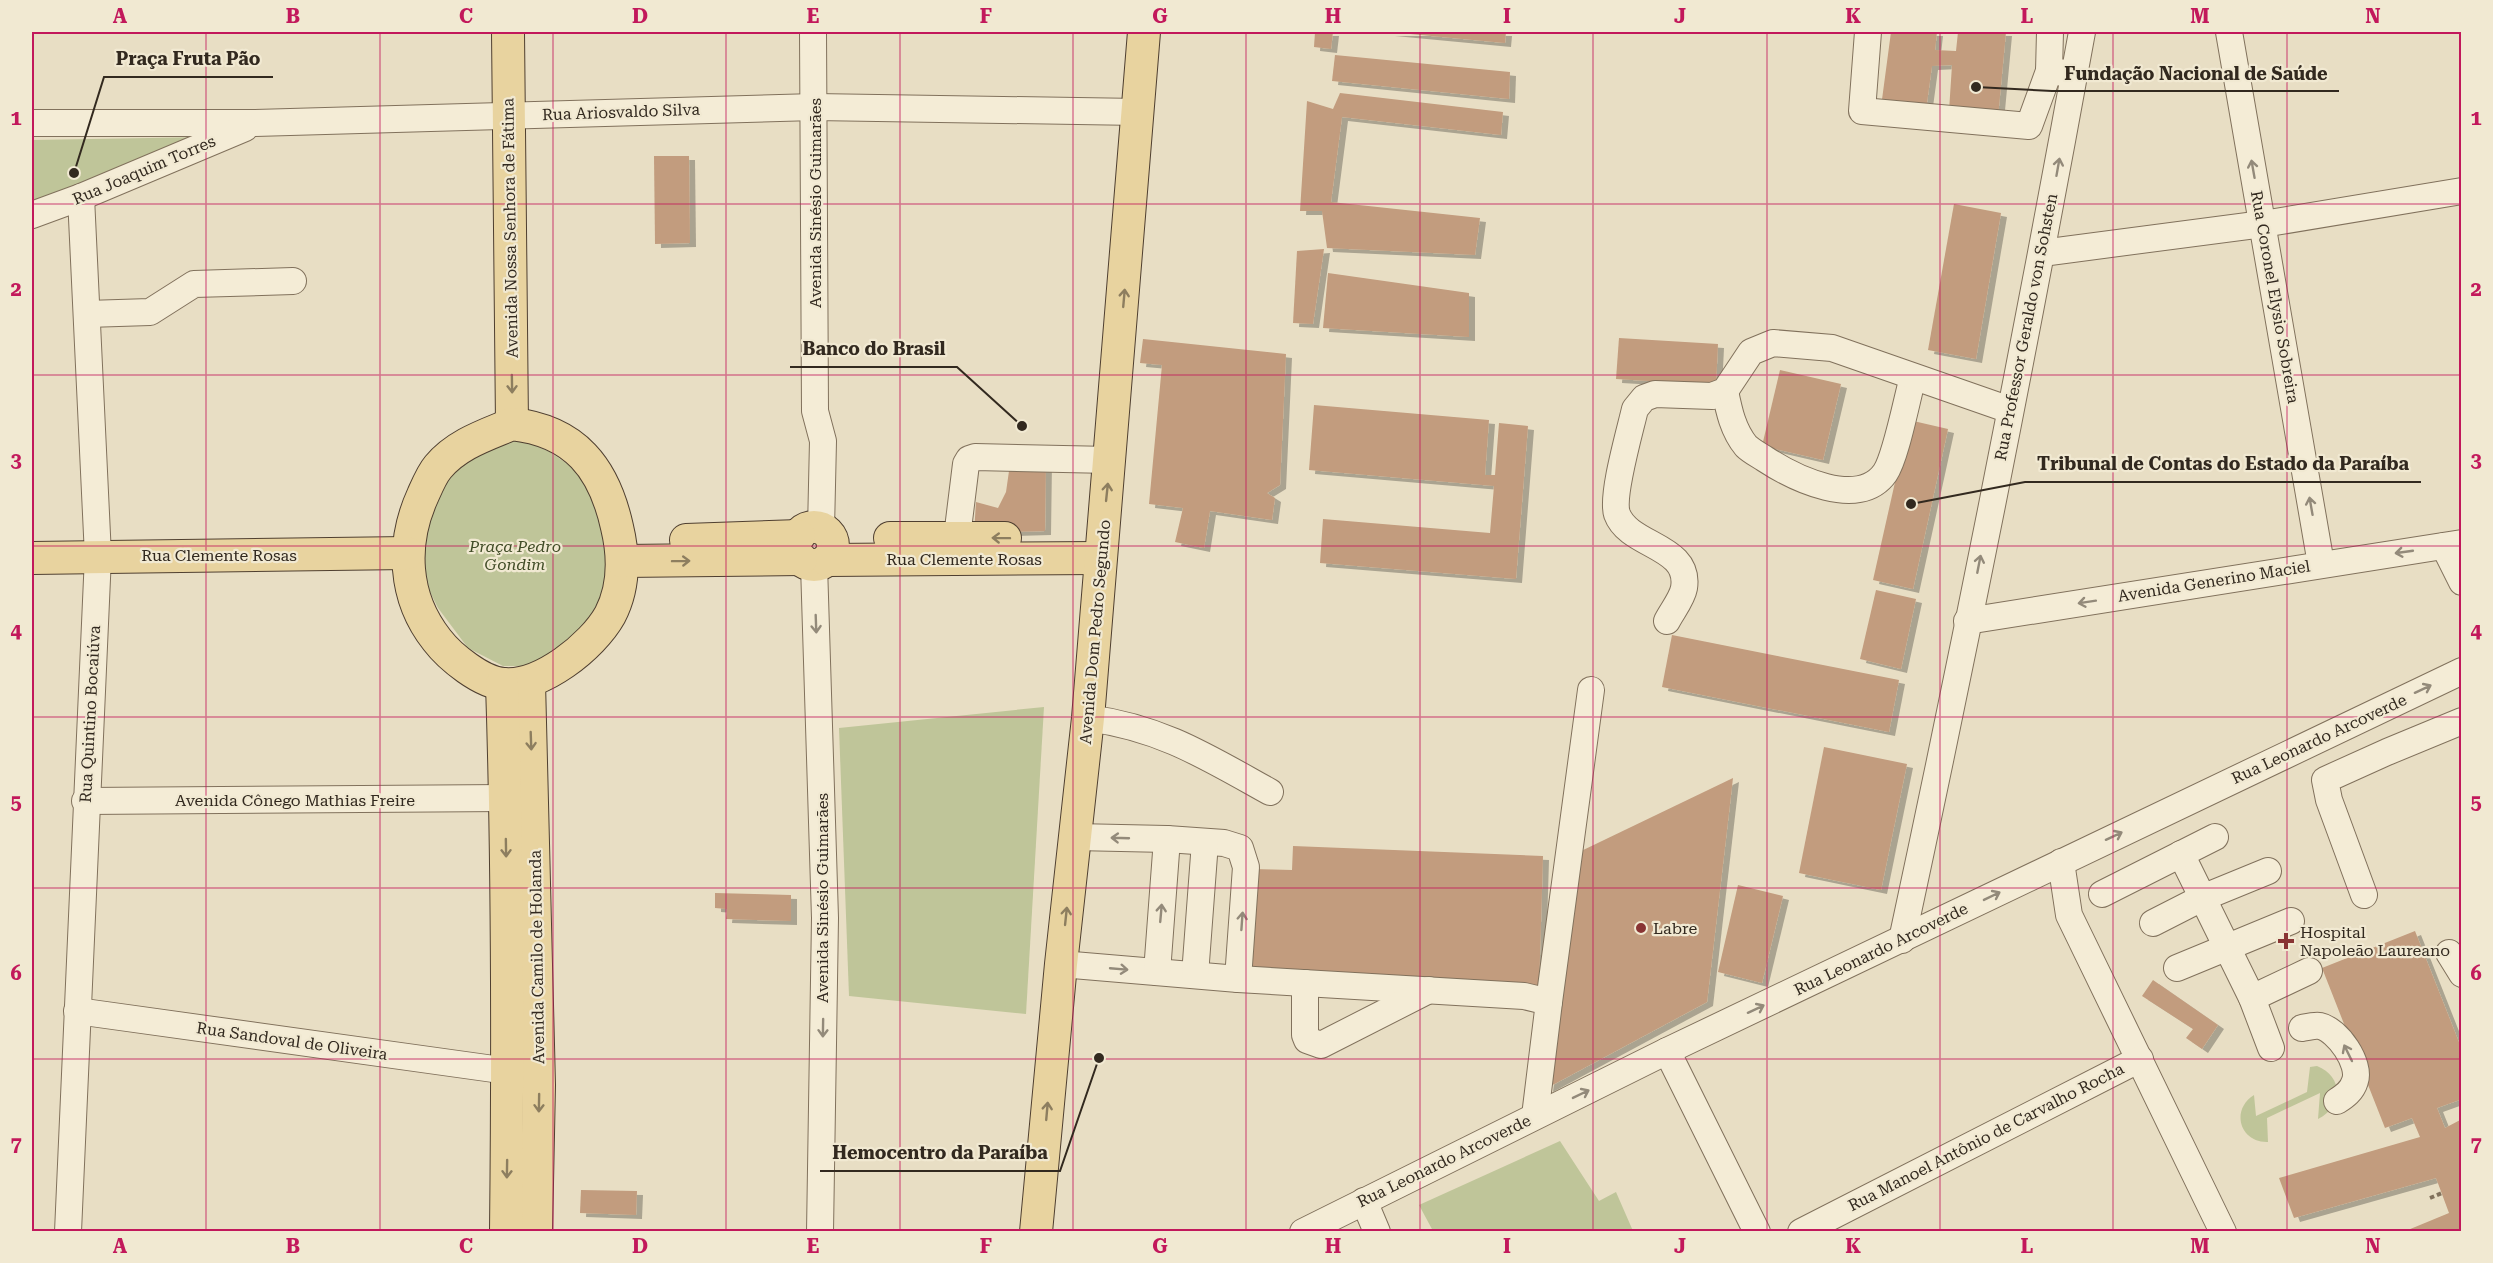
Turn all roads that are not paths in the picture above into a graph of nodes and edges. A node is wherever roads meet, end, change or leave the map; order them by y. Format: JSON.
{"nodes":[{"id":1,"x":508,"y":32,"type":"edge"},
{"id":2,"x":813,"y":32,"type":"edge"},
{"id":3,"x":1144,"y":32,"type":"edge"},
{"id":4,"x":1868,"y":32,"type":"edge"},
{"id":5,"x":2050,"y":32,"type":"edge"},
{"id":6,"x":2082,"y":32,"type":"edge"},
{"id":7,"x":2229,"y":32,"type":"edge"},
{"id":8,"x":2049,"y":71,"type":"junction"},
{"id":9,"x":2074,"y":75,"type":"junction"},
{"id":10,"x":815,"y":107,"type":"junction"},
{"id":11,"x":1139,"y":112,"type":"junction"},
{"id":12,"x":509,"y":116,"type":"junction"},
{"id":13,"x":32,"y":123,"type":"edge"},
{"id":14,"x":255,"y":123,"type":"junction"},
{"id":15,"x":2462,"y":191,"type":"edge"},
{"id":16,"x":81,"y":197,"type":"junction"},
{"id":17,"x":32,"y":215,"type":"edge"},
{"id":18,"x":2263,"y":224,"type":"junction"},
{"id":19,"x":2042,"y":254,"type":"junction"},
{"id":20,"x":293,"y":281,"type":"dead end"},
{"id":21,"x":87,"y":314,"type":"junction"},
{"id":22,"x":1913,"y":376,"type":"junction"},
{"id":23,"x":1725,"y":391,"type":"junction"},
{"id":24,"x":2010,"y":410,"type":"junction"},
{"id":25,"x":512,"y":424,"type":"junction"},
{"id":26,"x":1110,"y":460,"type":"junction"},
{"id":27,"x":957,"y":537,"type":"junction"},
{"id":28,"x":814,"y":545,"type":"junction"},
{"id":29,"x":2453,"y":545,"type":"edge"},
{"id":30,"x":1101,"y":549,"type":"junction"},
{"id":31,"x":622,"y":552,"type":"junction"},
{"id":32,"x":407,"y":553,"type":"junction"},
{"id":33,"x":98,"y":556,"type":"junction"},
{"id":34,"x":32,"y":558,"type":"edge"},
{"id":35,"x":2321,"y":564,"type":"junction"},
{"id":36,"x":2462,"y":582,"type":"edge"},
{"id":37,"x":1667,"y":621,"type":"dead end"},
{"id":38,"x":1967,"y":621,"type":"junction"},
{"id":39,"x":2462,"y":671,"type":"edge"},
{"id":40,"x":515,"y":683,"type":"junction"},
{"id":41,"x":1591,"y":690,"type":"dead end"},
{"id":42,"x":1088,"y":718,"type":"junction"},
{"id":43,"x":2462,"y":721,"type":"edge"},
{"id":44,"x":1270,"y":792,"type":"dead end"},
{"id":45,"x":505,"y":798,"type":"junction"},
{"id":46,"x":85,"y":801,"type":"junction"},
{"id":47,"x":1075,"y":837,"type":"junction"},
{"id":48,"x":2215,"y":837,"type":"dead end"},
{"id":49,"x":1167,"y":840,"type":"junction"},
{"id":50,"x":1205,"y":842,"type":"junction"},
{"id":51,"x":2181,"y":854,"type":"junction"},
{"id":52,"x":2061,"y":862,"type":"junction"},
{"id":53,"x":2268,"y":871,"type":"dead end"},
{"id":54,"x":2028,"y":878,"type":"junction"},
{"id":55,"x":2102,"y":894,"type":"dead end"},
{"id":56,"x":2364,"y":895,"type":"dead end"},
{"id":57,"x":2202,"y":898,"type":"junction"},
{"id":58,"x":2069,"y":915,"type":"junction"},
{"id":59,"x":2290,"y":921,"type":"dead end"},
{"id":60,"x":2153,"y":923,"type":"dead end"},
{"id":61,"x":1902,"y":940,"type":"junction"},
{"id":62,"x":2226,"y":947,"type":"junction"},
{"id":63,"x":1061,"y":964,"type":"junction"},
{"id":64,"x":2177,"y":968,"type":"dead end"},
{"id":65,"x":2309,"y":971,"type":"dead end"},
{"id":66,"x":1157,"y":972,"type":"junction"},
{"id":67,"x":1195,"y":975,"type":"junction"},
{"id":68,"x":1238,"y":979,"type":"junction"},
{"id":69,"x":1305,"y":983,"type":"junction"},
{"id":70,"x":1429,"y":990,"type":"junction"},
{"id":71,"x":2252,"y":999,"type":"junction"},
{"id":72,"x":1549,"y":1002,"type":"junction"},
{"id":73,"x":77,"y":1011,"type":"junction"},
{"id":74,"x":2302,"y":1028,"type":"dead end"},
{"id":75,"x":2271,"y":1048,"type":"dead end"},
{"id":76,"x":1667,"y":1051,"type":"junction"},
{"id":77,"x":2140,"y":1059,"type":"junction"},
{"id":78,"x":508,"y":1071,"type":"junction"},
{"id":79,"x":2153,"y":1086,"type":"junction"},
{"id":80,"x":2337,"y":1101,"type":"dead end"},
{"id":81,"x":1535,"y":1116,"type":"junction"},
{"id":82,"x":1364,"y":1201,"type":"junction"},
{"id":83,"x":68,"y":1232,"type":"edge"},
{"id":84,"x":506,"y":1232,"type":"edge"},
{"id":85,"x":536,"y":1232,"type":"edge"},
{"id":86,"x":820,"y":1232,"type":"edge"},
{"id":87,"x":1036,"y":1232,"type":"edge"},
{"id":88,"x":1303,"y":1232,"type":"edge"},
{"id":89,"x":1377,"y":1232,"type":"edge"},
{"id":90,"x":1757,"y":1232,"type":"edge"},
{"id":91,"x":1801,"y":1232,"type":"edge"},
{"id":92,"x":2223,"y":1232,"type":"edge"},
{"id":93,"x":2232,"y":1232,"type":"edge"}],
"edges":[{"from":1,"to":12,"type":"main road","name":"Avenida Nossa Senhora de Fátima"},
{"from":2,"to":10,"type":"street","name":"Avenida Sinésio Guimarães"},
{"from":3,"to":11,"type":"main road","name":"Avenida Dom Pedro Segundo"},
{"from":4,"to":8,"type":"street"},
{"from":5,"to":8,"type":"street"},
{"from":6,"to":9,"type":"street","name":"Rua Professor Geraldo von Sohsten"},
{"from":18,"to":7,"type":"street","name":"Rua Coronel Elysio Sobreira","one_way":true},
{"from":8,"to":9,"type":"street"},
{"from":19,"to":9,"type":"street","name":"Rua Professor Geraldo von Sohsten","one_way":true},
{"from":10,"to":11,"type":"street","name":"Rua Ariosvaldo Silva"},
{"from":10,"to":12,"type":"street","name":"Rua Ariosvaldo Silva"},
{"from":10,"to":28,"type":"street","name":"Avenida Sinésio Guimarães"},
{"from":26,"to":11,"type":"main road","name":"Avenida Dom Pedro Segundo","one_way":true},
{"from":12,"to":14,"type":"street","name":"Rua Ariosvaldo Silva"},
{"from":12,"to":25,"type":"main road","name":"Avenida Nossa Senhora de Fátima","one_way":true},
{"from":13,"to":14,"type":"street","name":"Rua Ariosvaldo Silva"},
{"from":14,"to":16,"type":"street","name":"Rua Joaquim Torres"},
{"from":15,"to":18,"type":"street"},
{"from":16,"to":17,"type":"street","name":"Rua Joaquim Torres"},
{"from":16,"to":21,"type":"street","name":"Rua Quintino Bocaiúva"},
{"from":18,"to":19,"type":"street"},
{"from":35,"to":18,"type":"street","name":"Rua Coronel Elysio Sobreira","one_way":true},
{"from":19,"to":24,"type":"street","name":"Rua Professor Geraldo von Sohsten"},
{"from":20,"to":21,"type":"street"},
{"from":21,"to":33,"type":"street","name":"Rua Quintino Bocaiúva"},
{"from":22,"to":23,"type":"street"},
{"from":22,"to":23,"type":"street"},
{"from":22,"to":24,"type":"street"},
{"from":23,"to":37,"type":"street"},
{"from":38,"to":24,"type":"street","name":"Rua Professor Geraldo von Sohsten","one_way":true},
{"from":25,"to":31,"type":"main road"},
{"from":25,"to":32,"type":"main road"},
{"from":26,"to":27,"type":"street"},
{"from":30,"to":26,"type":"main road","name":"Avenida Dom Pedro Segundo","one_way":true},
{"from":27,"to":28,"type":"main road","name":"Rua Clemente Rosas"},
{"from":30,"to":27,"type":"main road","name":"Rua Clemente Rosas","one_way":true},
{"from":28,"to":30,"type":"main road","name":"Rua Clemente Rosas"},
{"from":28,"to":31,"type":"main road","name":"Rua Clemente Rosas"},
{"from":28,"to":86,"type":"street","name":"Avenida Sinésio Guimarães","one_way":true},
{"from":29,"to":35,"type":"street","name":"Avenida Generino Maciel","one_way":true},
{"from":29,"to":36,"type":"street"},
{"from":30,"to":42,"type":"main road","name":"Avenida Dom Pedro Segundo"},
{"from":31,"to":40,"type":"main road"},
{"from":32,"to":33,"type":"main road","name":"Rua Clemente Rosas"},
{"from":32,"to":40,"type":"main road"},
{"from":33,"to":34,"type":"main road","name":"Rua Clemente Rosas"},
{"from":33,"to":46,"type":"street","name":"Rua Quintino Bocaiúva"},
{"from":35,"to":38,"type":"street","name":"Avenida Generino Maciel","one_way":true},
{"from":38,"to":61,"type":"street","name":"Rua Professor Geraldo von Sohsten"},
{"from":52,"to":39,"type":"street","name":"Rua Leonardo Arcoverde","one_way":true},
{"from":40,"to":45,"type":"main road","name":"Avenida Camilo de Holanda"},
{"from":40,"to":85,"type":"main road","name":"Avenida Camilo de Holanda","one_way":true},
{"from":41,"to":72,"type":"street"},
{"from":42,"to":44,"type":"street"},
{"from":42,"to":47,"type":"main road","name":"Avenida Dom Pedro Segundo"},
{"from":43,"to":56,"type":"street"},
{"from":45,"to":46,"type":"street","name":"Avenida Cônego Mathias Freire"},
{"from":45,"to":78,"type":"main road","name":"Avenida Camilo de Holanda","one_way":true},
{"from":46,"to":73,"type":"street","name":"Rua Quintino Bocaiúva"},
{"from":49,"to":47,"type":"street","one_way":true},
{"from":63,"to":47,"type":"main road","name":"Avenida Dom Pedro Segundo","one_way":true},
{"from":48,"to":51,"type":"street"},
{"from":49,"to":50,"type":"street"},
{"from":66,"to":49,"type":"street","one_way":true},
{"from":50,"to":67,"type":"street"},
{"from":68,"to":50,"type":"street","one_way":true},
{"from":51,"to":55,"type":"street"},
{"from":51,"to":57,"type":"street"},
{"from":52,"to":54,"type":"street","name":"Rua Leonardo Arcoverde"},
{"from":52,"to":58,"type":"street"},
{"from":53,"to":57,"type":"street"},
{"from":54,"to":58,"type":"street"},
{"from":61,"to":54,"type":"street","name":"Rua Leonardo Arcoverde","one_way":true},
{"from":57,"to":60,"type":"street"},
{"from":57,"to":62,"type":"street"},
{"from":58,"to":77,"type":"street"},
{"from":59,"to":62,"type":"street"},
{"from":76,"to":61,"type":"street","name":"Rua Leonardo Arcoverde","one_way":true},
{"from":62,"to":64,"type":"street"},
{"from":62,"to":71,"type":"street"},
{"from":63,"to":66,"type":"street","one_way":true},
{"from":87,"to":63,"type":"main road","name":"Avenida Dom Pedro Segundo","one_way":true},
{"from":65,"to":71,"type":"street"},
{"from":66,"to":67,"type":"street"},
{"from":67,"to":68,"type":"street"},
{"from":68,"to":69,"type":"street"},
{"from":69,"to":70,"type":"street"},
{"from":69,"to":70,"type":"street"},
{"from":70,"to":72,"type":"street"},
{"from":71,"to":75,"type":"street"},
{"from":72,"to":81,"type":"street"},
{"from":73,"to":78,"type":"street","name":"Rua Sandoval de Oliveira"},
{"from":73,"to":83,"type":"street","name":"Rua Quintino Bocaiúva"},
{"from":80,"to":74,"type":"street","one_way":true},
{"from":81,"to":76,"type":"street","name":"Rua Leonardo Arcoverde","one_way":true},
{"from":76,"to":90,"type":"street"},
{"from":77,"to":79,"type":"street"},
{"from":77,"to":91,"type":"street","name":"Rua Manoel Antônio de Carvalho Rocha"},
{"from":78,"to":84,"type":"main road","name":"Avenida Camilo de Holanda","one_way":true},
{"from":79,"to":92,"type":"street"},
{"from":79,"to":93,"type":"street"},
{"from":81,"to":82,"type":"street","name":"Rua Leonardo Arcoverde"},
{"from":82,"to":88,"type":"street","name":"Rua Leonardo Arcoverde"},
{"from":82,"to":89,"type":"street"}]}
